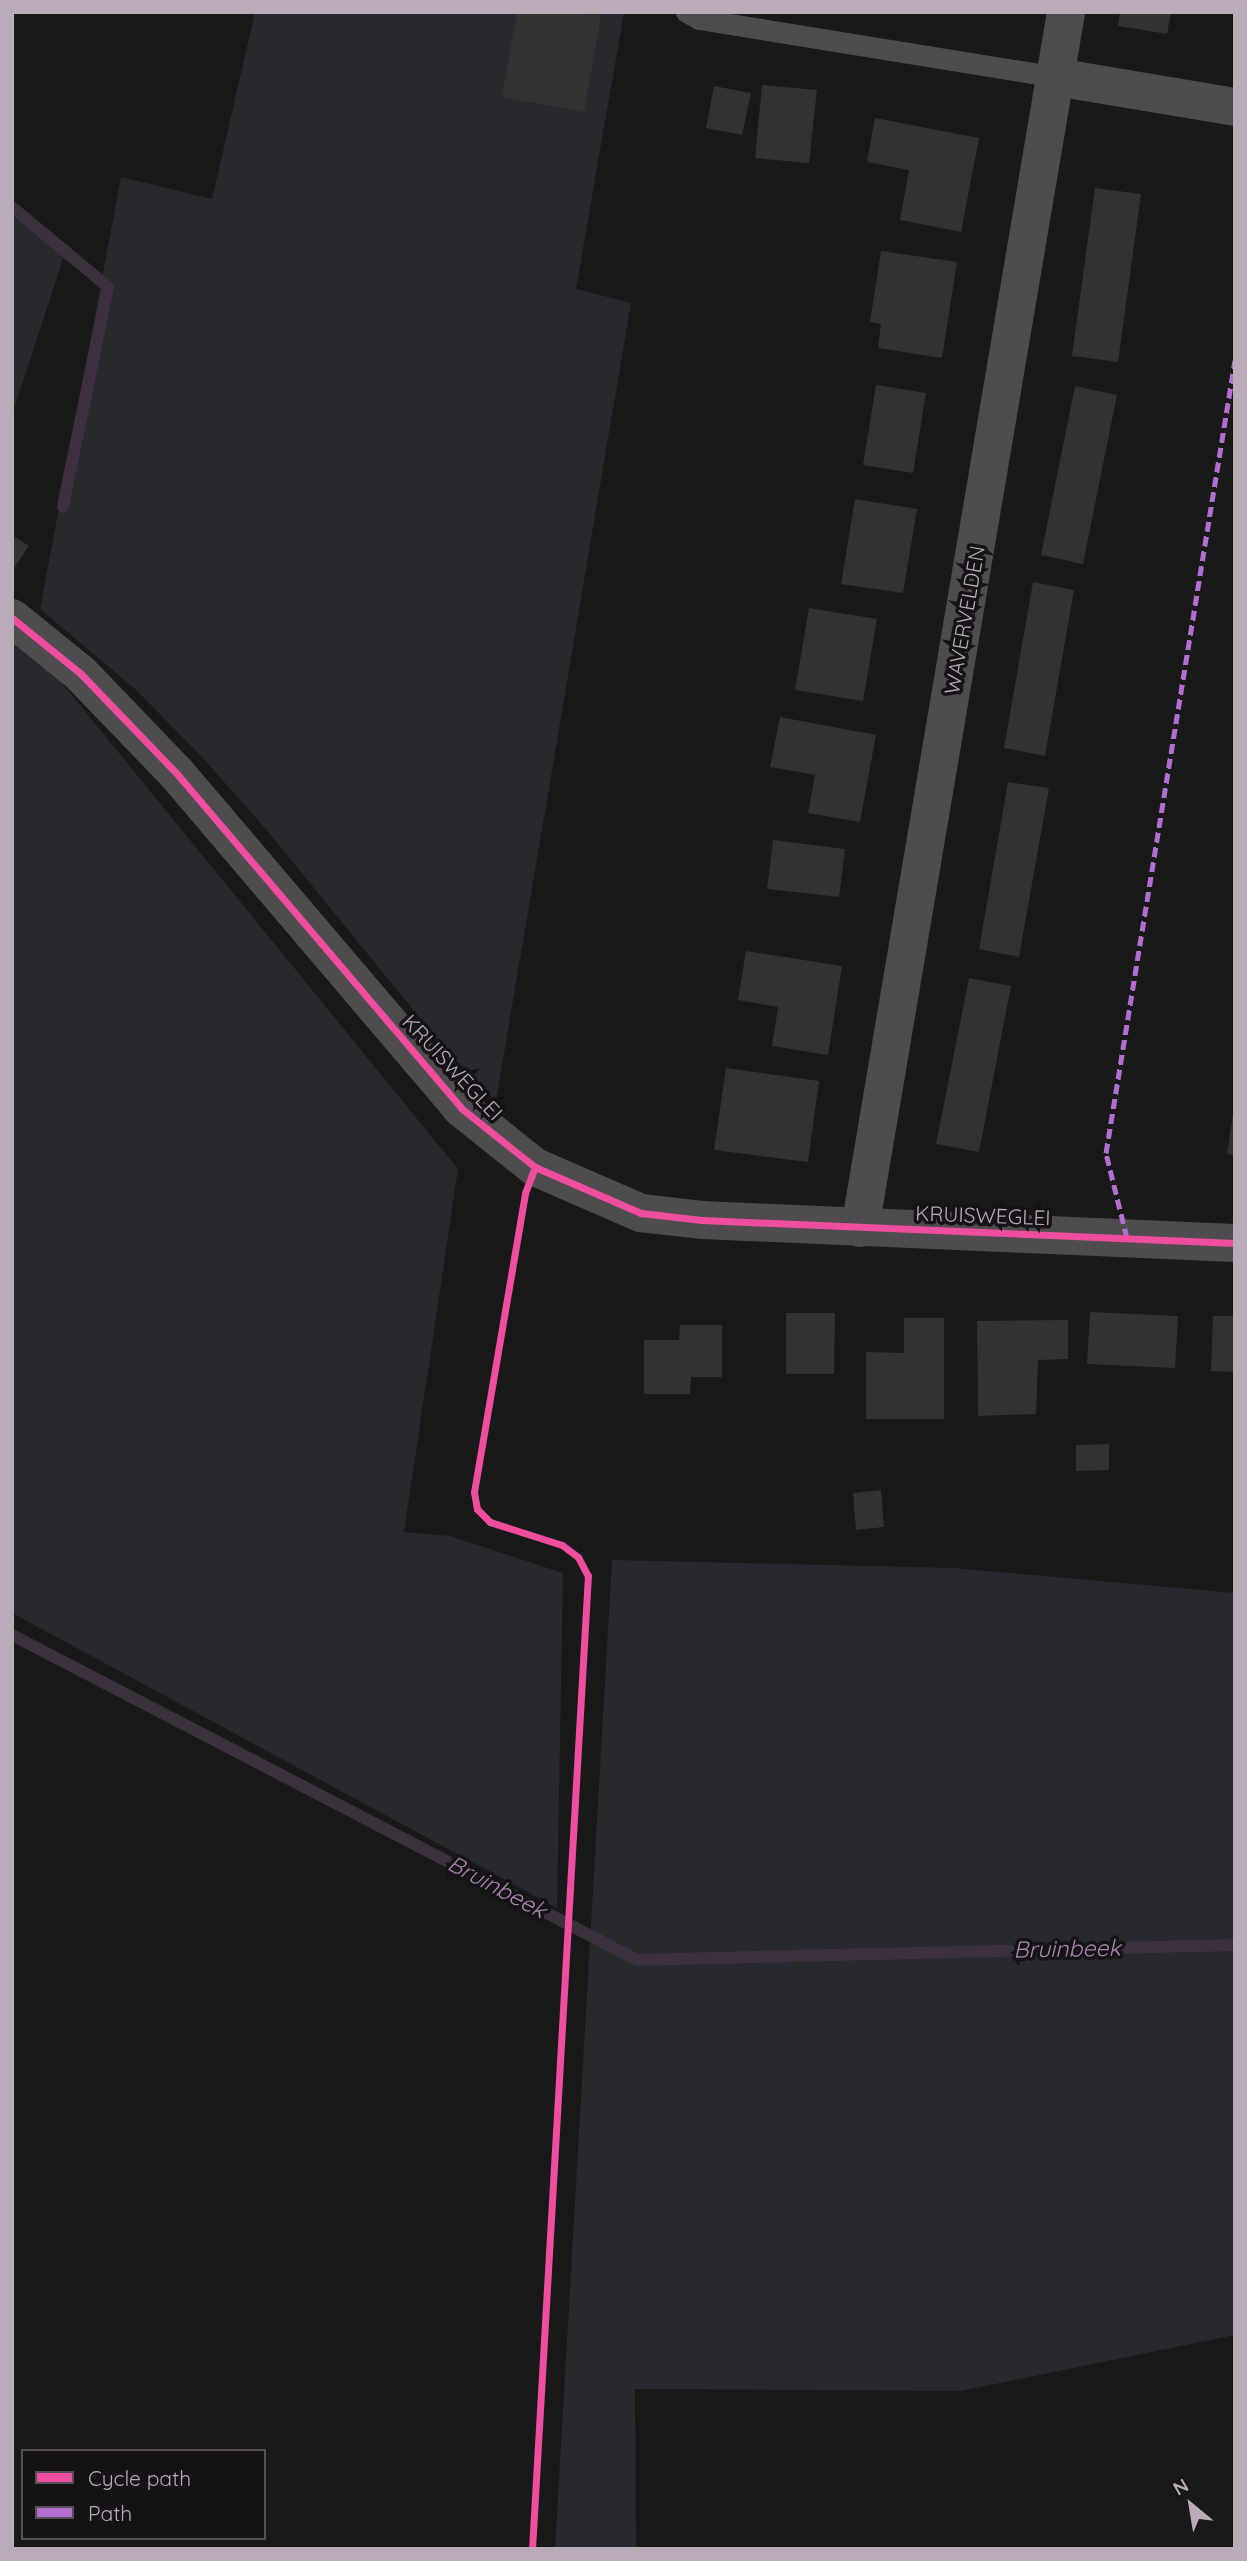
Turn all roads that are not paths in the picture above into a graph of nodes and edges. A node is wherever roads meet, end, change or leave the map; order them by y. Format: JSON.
{"nodes":[{"id":1,"x":685,"y":12,"type":"edge"},
{"id":2,"x":1066,"y":12,"type":"edge"},
{"id":3,"x":1056,"y":77,"type":"junction"},
{"id":4,"x":1235,"y":107,"type":"edge"},
{"id":5,"x":12,"y":618,"type":"edge"},
{"id":6,"x":860,"y":1228,"type":"junction"},
{"id":7,"x":1235,"y":1243,"type":"edge"}],
"edges":[{"from":1,"to":3,"type":"lane"},
{"from":2,"to":3,"type":"street","name":"WAVERVELDEN"},
{"from":3,"to":4,"type":"street"},
{"from":3,"to":6,"type":"street","name":"WAVERVELDEN"},
{"from":5,"to":6,"type":"street","name":"KRUISWEGLEI"},
{"from":6,"to":7,"type":"street","name":"KRUISWEGLEI"}]}
